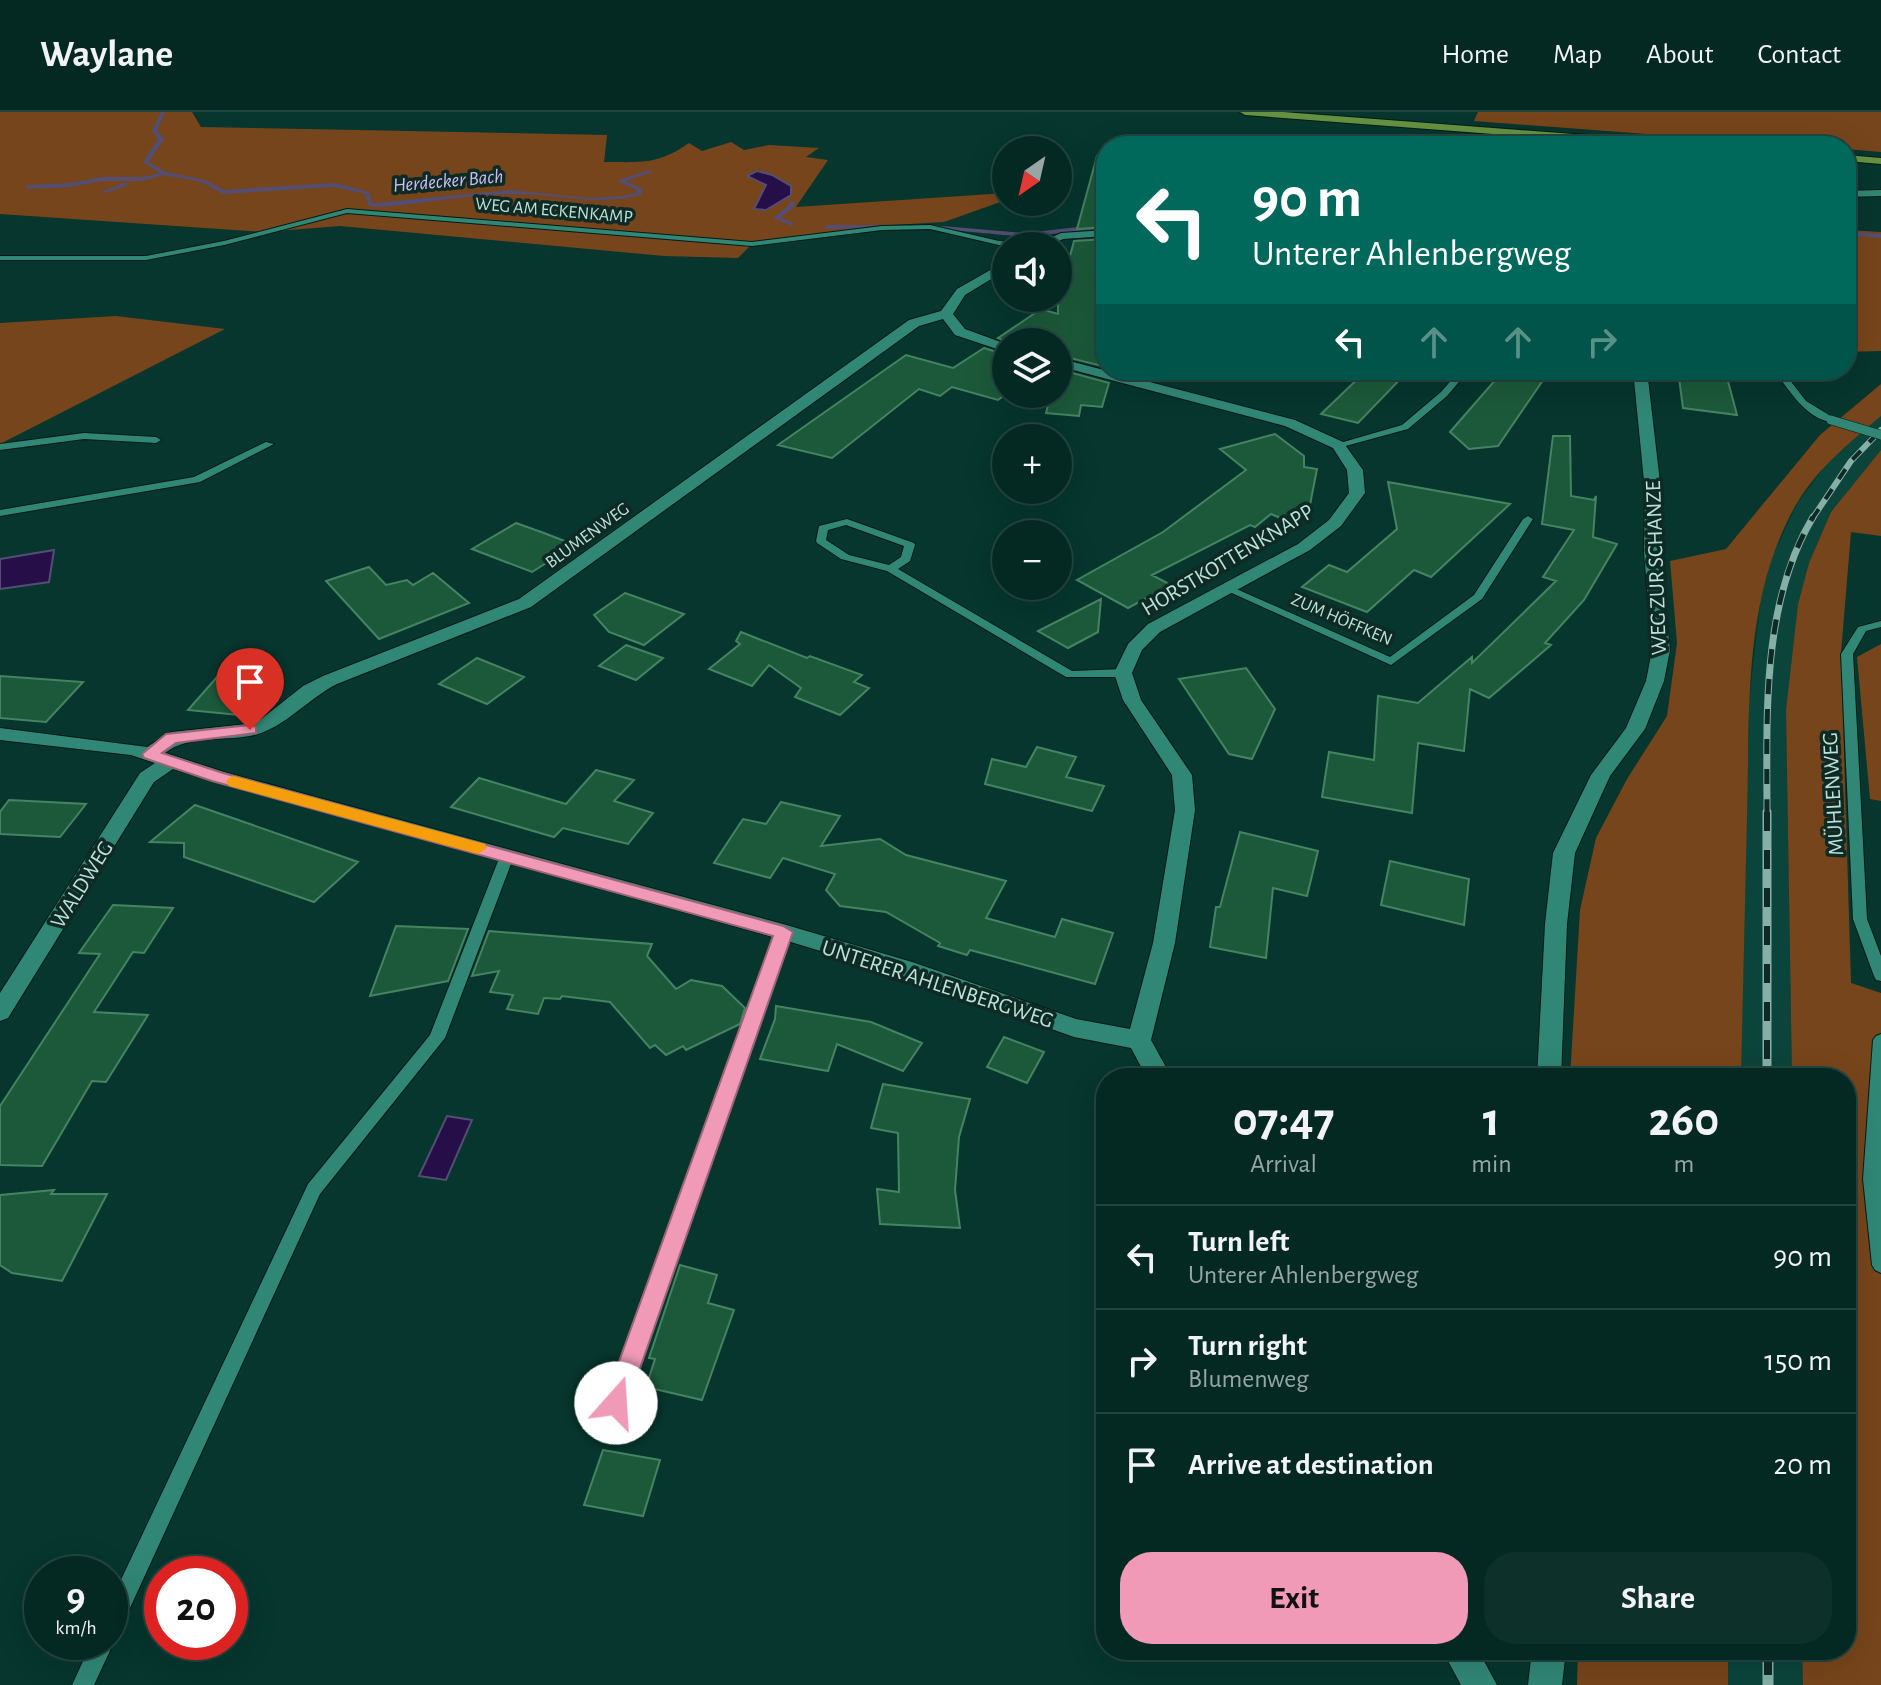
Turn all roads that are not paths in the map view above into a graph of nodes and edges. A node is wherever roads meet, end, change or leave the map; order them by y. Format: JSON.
{"nodes":[{"id":1,"x":782,"y":112,"type":"edge"},
{"id":2,"x":1245,"y":112,"type":"edge"},
{"id":3,"x":801,"y":114,"type":"edge"},
{"id":4,"x":1313,"y":114,"type":"edge"},
{"id":5,"x":1574,"y":136,"type":"edge"},
{"id":6,"x":1856,"y":159,"type":"edge"},
{"id":7,"x":1881,"y":161,"type":"edge"},
{"id":8,"x":1881,"y":193,"type":"edge"},
{"id":9,"x":1856,"y":194,"type":"edge"},
{"id":10,"x":1096,"y":234,"type":"edge"},
{"id":11,"x":1072,"y":235,"type":"edge"},
{"id":12,"x":992,"y":241,"type":"edge"},
{"id":13,"x":0,"y":258,"type":"edge"},
{"id":14,"x":992,"y":273,"type":"edge"},
{"id":15,"x":946,"y":314,"type":"junction"},
{"id":16,"x":992,"y":343,"type":"edge"},
{"id":17,"x":1072,"y":366,"type":"edge"},
{"id":18,"x":1096,"y":372,"type":"edge"},
{"id":19,"x":1126,"y":380,"type":"edge"},
{"id":20,"x":1456,"y":380,"type":"edge"},
{"id":21,"x":1641,"y":380,"type":"edge"},
{"id":22,"x":1786,"y":380,"type":"edge"},
{"id":23,"x":1881,"y":435,"type":"edge"},
{"id":24,"x":156,"y":440,"type":"dead end"},
{"id":25,"x":269,"y":444,"type":"dead end"},
{"id":26,"x":1338,"y":445,"type":"junction"},
{"id":27,"x":0,"y":447,"type":"edge"},
{"id":28,"x":0,"y":513,"type":"edge"},
{"id":29,"x":1528,"y":519,"type":"dead end"},
{"id":30,"x":891,"y":569,"type":"junction"},
{"id":31,"x":1228,"y":589,"type":"junction"},
{"id":32,"x":1881,"y":624,"type":"edge"},
{"id":33,"x":1123,"y":673,"type":"junction"},
{"id":34,"x":0,"y":734,"type":"edge"},
{"id":35,"x":159,"y":758,"type":"junction"},
{"id":36,"x":507,"y":856,"type":"junction"},
{"id":37,"x":783,"y":932,"type":"junction"},
{"id":38,"x":1881,"y":976,"type":"edge"},
{"id":39,"x":0,"y":1012,"type":"edge"},
{"id":40,"x":1139,"y":1040,"type":"junction"},
{"id":41,"x":1881,"y":1040,"type":"edge"},
{"id":42,"x":1154,"y":1068,"type":"edge"},
{"id":43,"x":1549,"y":1068,"type":"edge"},
{"id":44,"x":1881,"y":1265,"type":"edge"},
{"id":45,"x":606,"y":1433,"type":"dead end"},
{"id":46,"x":128,"y":1587,"type":"edge"},
{"id":47,"x":95,"y":1660,"type":"edge"},
{"id":48,"x":1465,"y":1660,"type":"edge"},
{"id":49,"x":1548,"y":1660,"type":"edge"},
{"id":50,"x":83,"y":1685,"type":"edge"},
{"id":51,"x":1480,"y":1685,"type":"edge"},
{"id":52,"x":1545,"y":1685,"type":"edge"}],
"edges":[{"from":1,"to":3,"type":"lane"},
{"from":2,"to":4,"type":"main road"},
{"from":4,"to":5,"type":"main road"},
{"from":6,"to":7,"type":"main road"},
{"from":8,"to":9,"type":"street"},
{"from":10,"to":11,"type":"street","name":"WEG AM ECKENKAMP"},
{"from":12,"to":13,"type":"lane","name":"WEG AM ECKENKAMP"},
{"from":14,"to":15,"type":"street","name":"BLUMENWEG"},
{"from":15,"to":16,"type":"street"},
{"from":15,"to":35,"type":"street","name":"BLUMENWEG"},
{"from":17,"to":18,"type":"street"},
{"from":19,"to":26,"type":"street"},
{"from":20,"to":26,"type":"lane"},
{"from":21,"to":43,"type":"street","name":"WEG ZUR SCHANZE"},
{"from":22,"to":23,"type":"lane","bridge":true},
{"from":24,"to":27,"type":"lane"},
{"from":25,"to":28,"type":"lane"},
{"from":26,"to":31,"type":"street","name":"HORSTKOTTENKNAPP"},
{"from":29,"to":31,"type":"lane","name":"ZUM HÖFFKEN"},
{"from":30,"to":30,"type":"lane"},
{"from":30,"to":33,"type":"lane"},
{"from":31,"to":33,"type":"street","name":"HORSTKOTTENKNAPP"},
{"from":32,"to":38,"type":"lane","name":"MÜHLENWEG"},
{"from":33,"to":40,"type":"street"},
{"from":34,"to":35,"type":"street","name":"UNTERER AHLENBERGWEG"},
{"from":35,"to":36,"type":"street","name":"UNTERER AHLENBERGWEG"},
{"from":35,"to":39,"type":"street","name":"WALDWEG"},
{"from":36,"to":37,"type":"street","name":"UNTERER AHLENBERGWEG"},
{"from":36,"to":46,"type":"lane"},
{"from":37,"to":40,"type":"street","name":"UNTERER AHLENBERGWEG"},
{"from":37,"to":45,"type":"lane"},
{"from":40,"to":42,"type":"street"},
{"from":41,"to":44,"type":"lane"},
{"from":47,"to":50,"type":"lane"},
{"from":48,"to":51,"type":"street"},
{"from":49,"to":52,"type":"street"}]}
